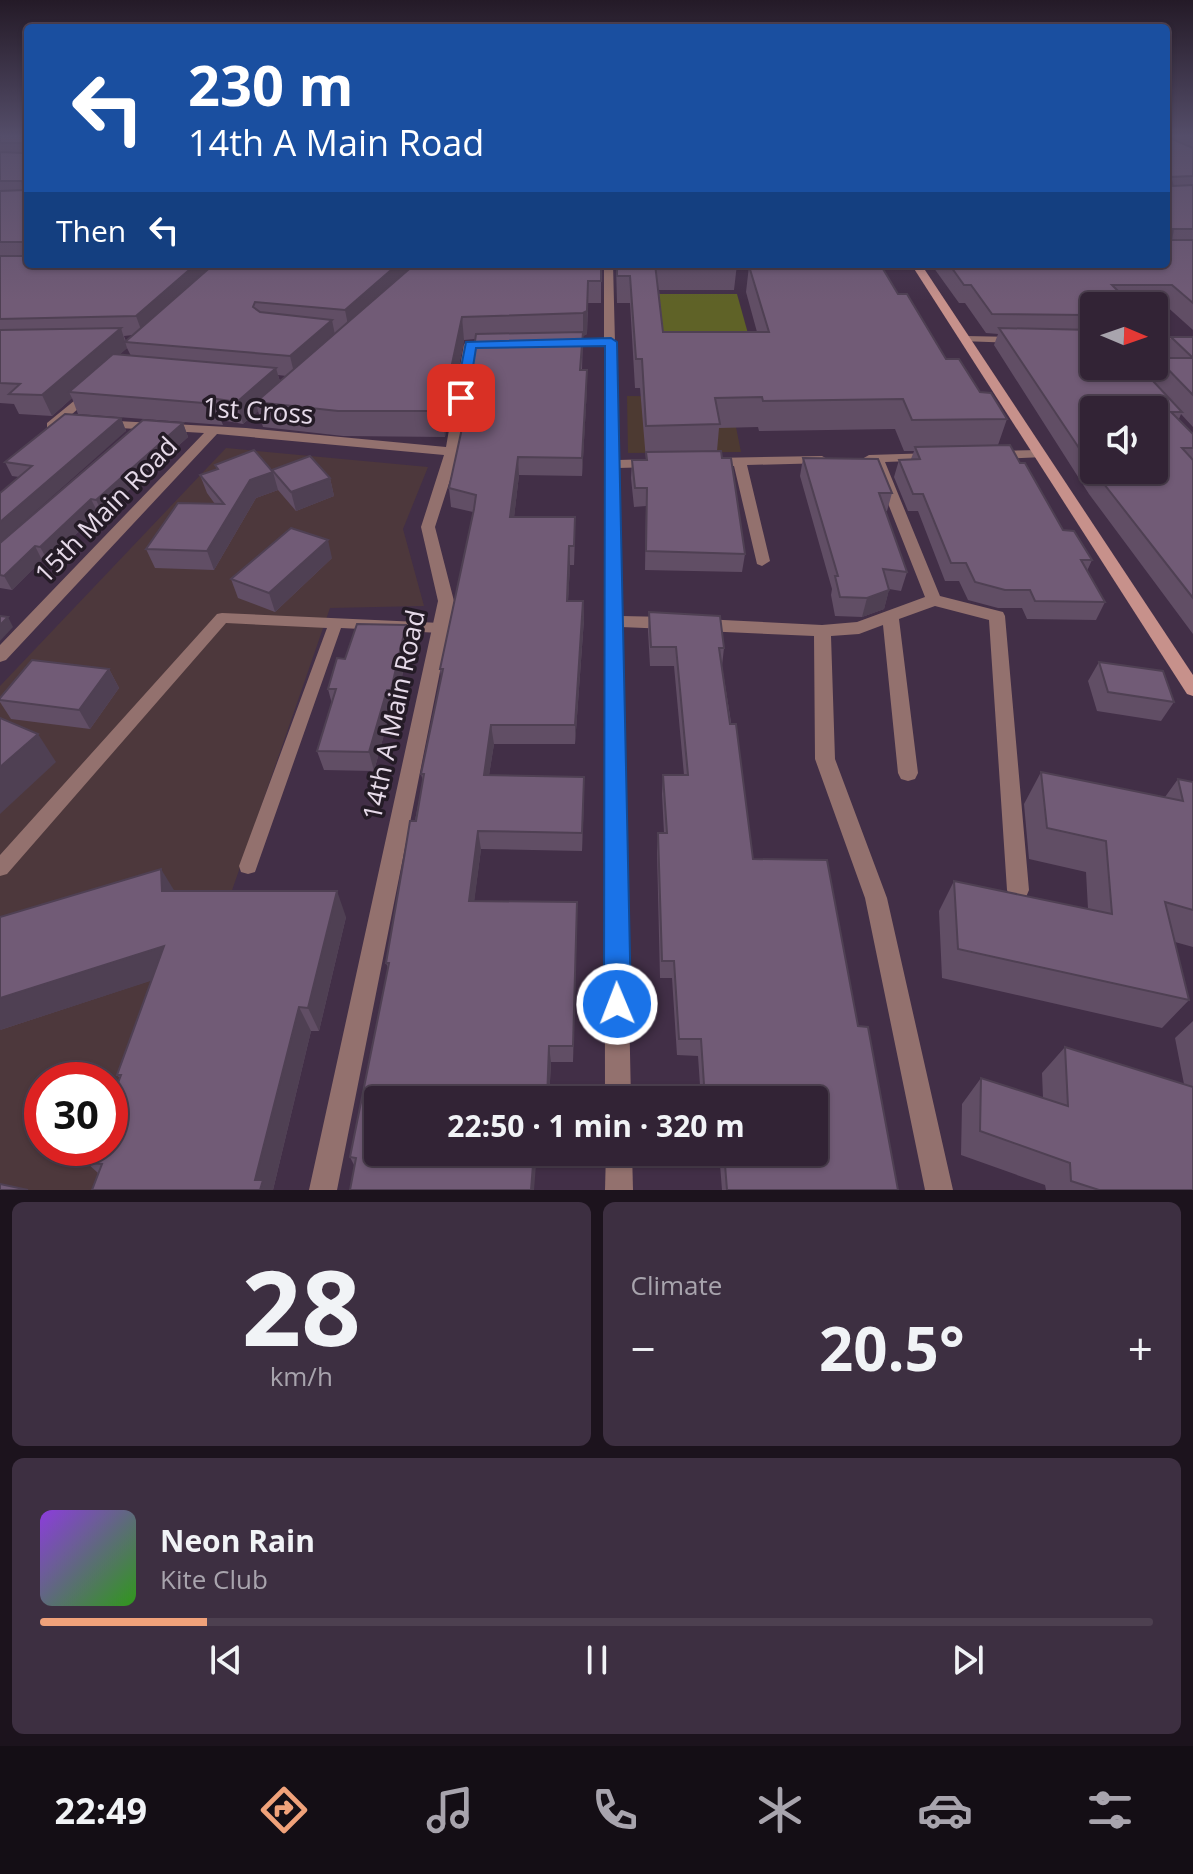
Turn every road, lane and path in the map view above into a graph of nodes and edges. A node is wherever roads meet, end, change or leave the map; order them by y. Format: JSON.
{"nodes":[{"id":1,"x":609,"y":268,"type":"edge"},
{"id":2,"x":919,"y":268,"type":"edge"},
{"id":3,"x":965,"y":339,"type":"junction"},
{"id":4,"x":1022,"y":340,"type":"edge"},
{"id":5,"x":1168,"y":341,"type":"edge"},
{"id":6,"x":1193,"y":341,"type":"edge"},
{"id":7,"x":611,"y":342,"type":"junction"},
{"id":8,"x":548,"y":343,"type":"edge"},
{"id":9,"x":502,"y":344,"type":"edge"},
{"id":10,"x":105,"y":378,"type":"edge"},
{"id":11,"x":75,"y":420,"type":"junction"},
{"id":12,"x":213,"y":431,"type":"junction"},
{"id":13,"x":37,"y":438,"type":"edge"},
{"id":14,"x":452,"y":452,"type":"junction"},
{"id":15,"x":1039,"y":454,"type":"junction"},
{"id":16,"x":951,"y":456,"type":"edge"},
{"id":17,"x":980,"y":456,"type":"edge"},
{"id":18,"x":847,"y":459,"type":"edge"},
{"id":19,"x":877,"y":459,"type":"junction"},
{"id":20,"x":831,"y":460,"type":"edge"},
{"id":21,"x":740,"y":462,"type":"junction"},
{"id":22,"x":676,"y":463,"type":"edge"},
{"id":23,"x":692,"y":463,"type":"edge"},
{"id":24,"x":612,"y":464,"type":"junction"},
{"id":25,"x":762,"y":561,"type":"dead end"},
{"id":26,"x":934,"y":600,"type":"junction"},
{"id":27,"x":890,"y":617,"type":"junction"},
{"id":28,"x":613,"y":621,"type":"junction"},
{"id":29,"x":336,"y":623,"type":"junction"},
{"id":30,"x":441,"y":628,"type":"junction"},
{"id":31,"x":822,"y":631,"type":"junction"},
{"id":32,"x":0,"y":656,"type":"edge"},
{"id":33,"x":1193,"y":689,"type":"edge"},
{"id":34,"x":908,"y":773,"type":"dead end"},
{"id":35,"x":248,"y":866,"type":"dead end"},
{"id":36,"x":0,"y":868,"type":"edge"},
{"id":37,"x":1018,"y":890,"type":"dead end"},
{"id":38,"x":618,"y":1086,"type":"edge"},
{"id":39,"x":619,"y":1166,"type":"edge"},
{"id":40,"x":323,"y":1190,"type":"edge"},
{"id":41,"x":619,"y":1190,"type":"edge"},
{"id":42,"x":939,"y":1190,"type":"edge"}],
"edges":[{"from":1,"to":7,"type":"street"},
{"from":2,"to":3,"type":"street"},
{"from":3,"to":4,"type":"street"},
{"from":3,"to":15,"type":"street"},
{"from":5,"to":6,"type":"street"},
{"from":7,"to":8,"type":"street"},
{"from":7,"to":24,"type":"street"},
{"from":9,"to":14,"type":"street","name":"14th A Main Road"},
{"from":10,"to":11,"type":"street"},
{"from":11,"to":12,"type":"street","name":"1st Cross"},
{"from":11,"to":13,"type":"street"},
{"from":12,"to":14,"type":"street","name":"1st Cross"},
{"from":12,"to":32,"type":"street","name":"15th Main Road"},
{"from":14,"to":30,"type":"street","name":"14th A Main Road"},
{"from":15,"to":17,"type":"street"},
{"from":15,"to":33,"type":"street"},
{"from":16,"to":19,"type":"street"},
{"from":18,"to":19,"type":"street"},
{"from":19,"to":26,"type":"street"},
{"from":20,"to":21,"type":"street"},
{"from":21,"to":23,"type":"street"},
{"from":21,"to":25,"type":"street"},
{"from":22,"to":24,"type":"street"},
{"from":24,"to":28,"type":"street"},
{"from":26,"to":27,"type":"street"},
{"from":26,"to":37,"type":"street"},
{"from":27,"to":31,"type":"street"},
{"from":27,"to":34,"type":"street"},
{"from":28,"to":31,"type":"street"},
{"from":28,"to":38,"type":"street"},
{"from":29,"to":30,"type":"lane"},
{"from":29,"to":35,"type":"lane"},
{"from":29,"to":36,"type":"lane"},
{"from":30,"to":40,"type":"street","name":"14th A Main Road"},
{"from":31,"to":42,"type":"street"},
{"from":39,"to":41,"type":"street"}]}
